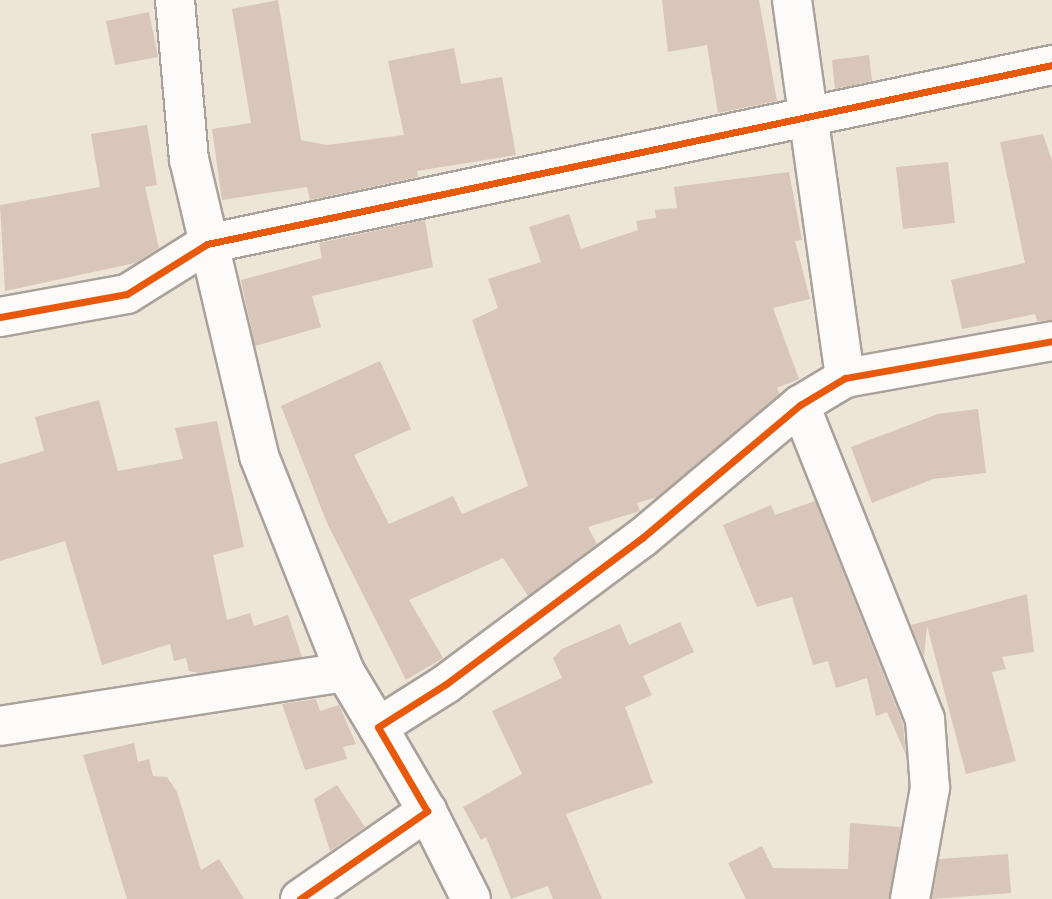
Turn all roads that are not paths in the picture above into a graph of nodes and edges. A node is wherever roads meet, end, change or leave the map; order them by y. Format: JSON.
{"nodes":[{"id":1,"x":175,"y":0,"type":"edge"},
{"id":2,"x":792,"y":0,"type":"edge"},
{"id":3,"x":1052,"y":65,"type":"edge"},
{"id":4,"x":806,"y":121,"type":"junction"},
{"id":5,"x":206,"y":244,"type":"junction"},
{"id":6,"x":0,"y":317,"type":"edge"},
{"id":7,"x":1052,"y":341,"type":"edge"},
{"id":8,"x":845,"y":378,"type":"junction"},
{"id":9,"x":800,"y":405,"type":"junction"},
{"id":10,"x":345,"y":672,"type":"junction"},
{"id":11,"x":0,"y":726,"type":"edge"},
{"id":12,"x":378,"y":727,"type":"junction"},
{"id":13,"x":427,"y":811,"type":"junction"},
{"id":14,"x":300,"y":899,"type":"edge"},
{"id":15,"x":471,"y":899,"type":"edge"},
{"id":16,"x":910,"y":899,"type":"edge"}],
"edges":[{"from":1,"to":5,"type":"street"},
{"from":2,"to":4,"type":"street"},
{"from":3,"to":4,"type":"street"},
{"from":4,"to":5,"type":"street"},
{"from":4,"to":8,"type":"street"},
{"from":5,"to":6,"type":"street"},
{"from":5,"to":10,"type":"street"},
{"from":7,"to":8,"type":"street"},
{"from":8,"to":9,"type":"street"},
{"from":9,"to":12,"type":"street"},
{"from":9,"to":16,"type":"street"},
{"from":10,"to":11,"type":"street"},
{"from":10,"to":12,"type":"street"},
{"from":12,"to":13,"type":"street"},
{"from":13,"to":14,"type":"street"},
{"from":13,"to":15,"type":"street"}]}
